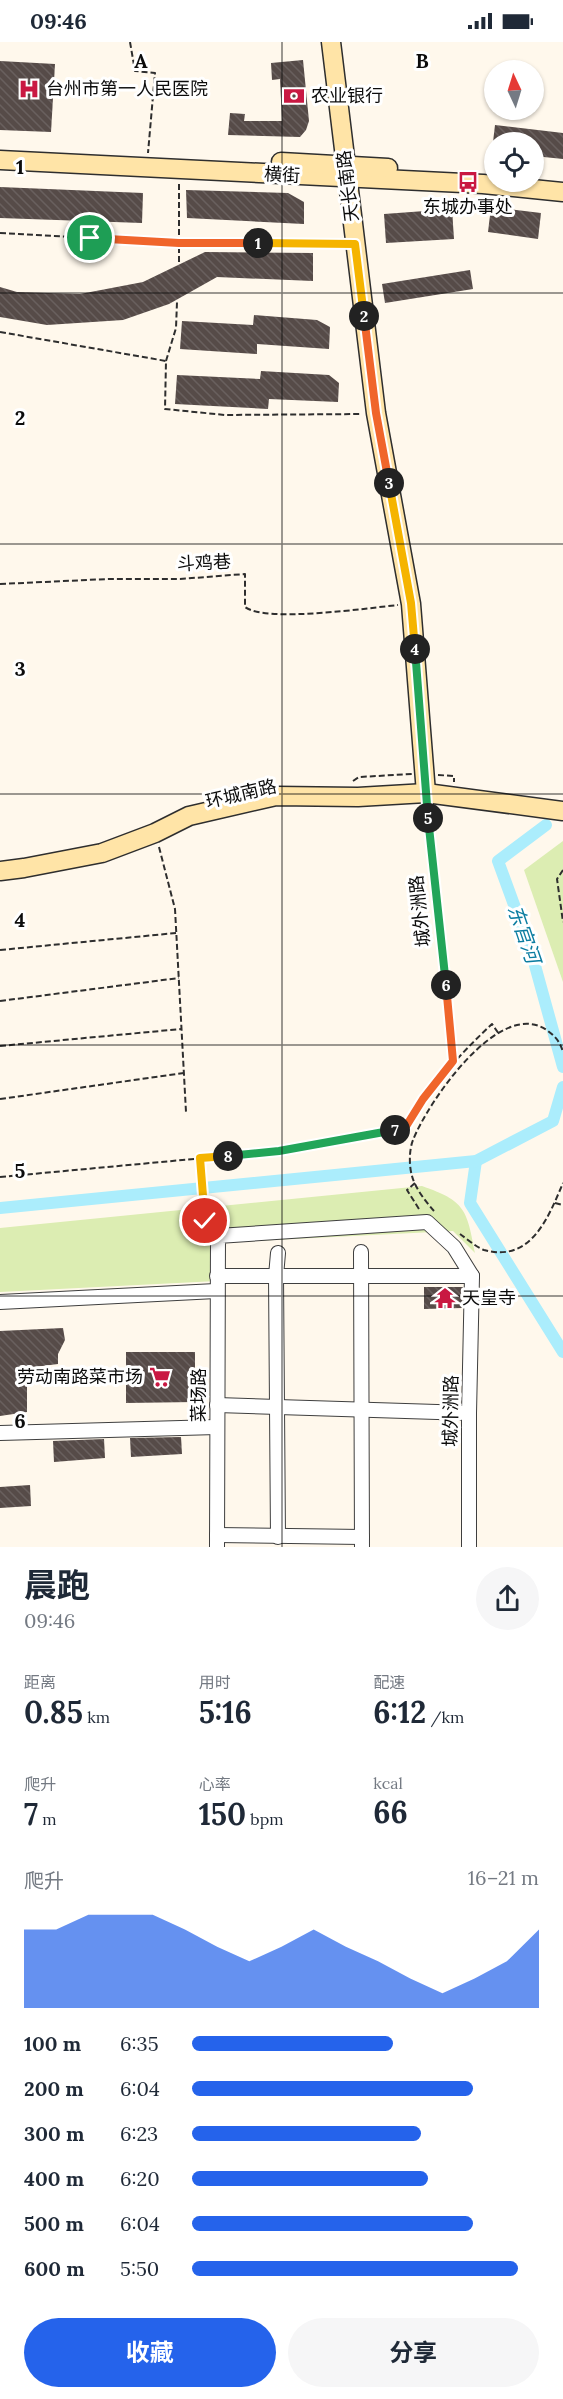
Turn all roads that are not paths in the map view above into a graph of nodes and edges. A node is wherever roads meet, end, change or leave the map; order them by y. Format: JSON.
{"nodes":[{"id":1,"x":331,"y":42,"type":"edge"},
{"id":2,"x":0,"y":148,"type":"edge"},
{"id":3,"x":0,"y":160,"type":"edge"},
{"id":4,"x":346,"y":172,"type":"junction"},
{"id":5,"x":484,"y":175,"type":"edge"},
{"id":6,"x":544,"y":179,"type":"edge"},
{"id":7,"x":563,"y":181,"type":"edge"},
{"id":8,"x":563,"y":192,"type":"edge"},
{"id":9,"x":426,"y":788,"type":"junction"},
{"id":10,"x":563,"y":799,"type":"edge"},
{"id":11,"x":563,"y":811,"type":"edge"},
{"id":12,"x":0,"y":860,"type":"edge"},
{"id":13,"x":0,"y":871,"type":"edge"},
{"id":14,"x":361,"y":1252,"type":"dead end"},
{"id":15,"x":278,"y":1253,"type":"dead end"},
{"id":16,"x":217,"y":1276,"type":"junction"},
{"id":17,"x":276,"y":1276,"type":"junction"},
{"id":18,"x":363,"y":1276,"type":"junction"},
{"id":19,"x":472,"y":1276,"type":"junction"},
{"id":20,"x":216,"y":1291,"type":"junction"},
{"id":21,"x":0,"y":1302,"type":"edge"},
{"id":22,"x":217,"y":1405,"type":"junction"},
{"id":23,"x":279,"y":1407,"type":"junction"},
{"id":24,"x":360,"y":1409,"type":"junction"},
{"id":25,"x":469,"y":1413,"type":"junction"},
{"id":26,"x":217,"y":1427,"type":"junction"},
{"id":27,"x":0,"y":1432,"type":"edge"},
{"id":28,"x":278,"y":1537,"type":"junction"},
{"id":29,"x":217,"y":1541,"type":"edge"},
{"id":30,"x":362,"y":1542,"type":"edge"},
{"id":31,"x":469,"y":1547,"type":"edge"}],
"edges":[{"from":1,"to":4,"type":"street","name":"天长南路"},
{"from":2,"to":4,"type":"street","name":"横街"},
{"from":3,"to":4,"type":"street","name":"横街"},
{"from":4,"to":5,"type":"street","name":"横街"},
{"from":4,"to":8,"type":"street","name":"横街"},
{"from":4,"to":9,"type":"street","name":"天长南路"},
{"from":6,"to":7,"type":"street"},
{"from":9,"to":10,"type":"street","name":"环城南路"},
{"from":9,"to":11,"type":"street"},
{"from":9,"to":12,"type":"street","name":"环城南路"},
{"from":9,"to":13,"type":"street"},
{"from":14,"to":18,"type":"street"},
{"from":15,"to":17,"type":"street"},
{"from":16,"to":17,"type":"street"},
{"from":16,"to":19,"type":"street","name":"菜场路"},
{"from":16,"to":20,"type":"street","name":"菜场路"},
{"from":17,"to":18,"type":"street"},
{"from":17,"to":23,"type":"street"},
{"from":18,"to":19,"type":"street"},
{"from":18,"to":24,"type":"street"},
{"from":19,"to":25,"type":"street","name":"城外洲路"},
{"from":20,"to":21,"type":"street"},
{"from":20,"to":22,"type":"street","name":"菜场路"},
{"from":22,"to":23,"type":"street"},
{"from":22,"to":26,"type":"street","name":"菜场路"},
{"from":23,"to":24,"type":"street"},
{"from":23,"to":28,"type":"street"},
{"from":24,"to":25,"type":"street"},
{"from":24,"to":30,"type":"street"},
{"from":25,"to":31,"type":"street","name":"城外洲路"},
{"from":26,"to":27,"type":"street"},
{"from":26,"to":29,"type":"street","name":"菜场路"},
{"from":28,"to":29,"type":"street"},
{"from":28,"to":30,"type":"street"}]}
